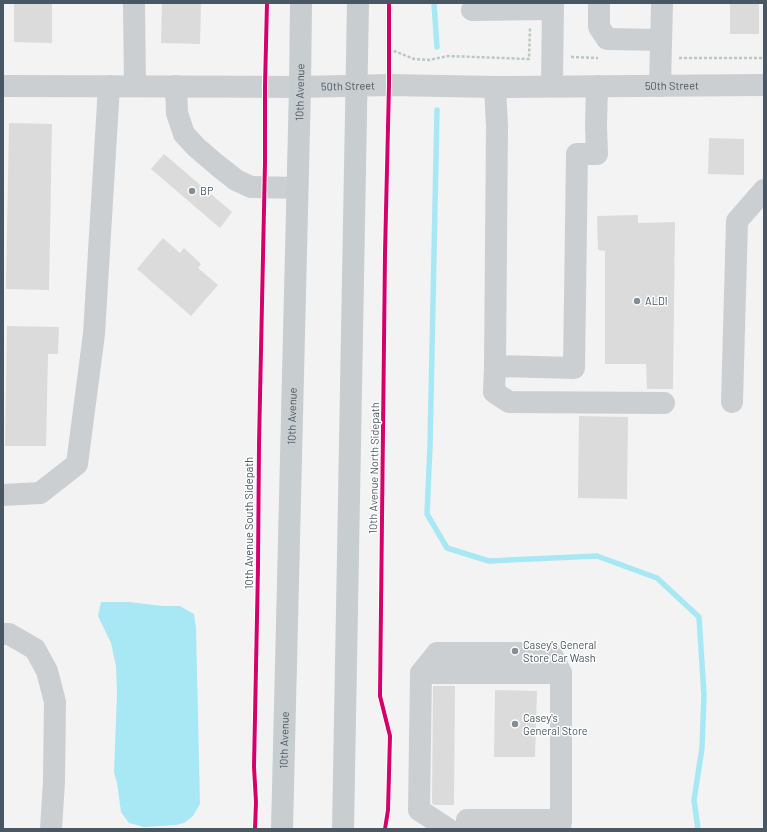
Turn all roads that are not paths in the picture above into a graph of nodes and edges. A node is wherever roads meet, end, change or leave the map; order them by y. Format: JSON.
{"nodes":[{"id":1,"x":134,"y":3,"type":"edge"},
{"id":2,"x":301,"y":3,"type":"edge"},
{"id":3,"x":358,"y":3,"type":"edge"},
{"id":4,"x":599,"y":3,"type":"edge"},
{"id":5,"x":662,"y":3,"type":"edge"},
{"id":6,"x":553,"y":6,"type":"edge"},
{"id":7,"x":472,"y":10,"type":"dead end"},
{"id":8,"x":661,"y":40,"type":"junction"},
{"id":9,"x":764,"y":85,"type":"edge"},
{"id":10,"x":3,"y":86,"type":"edge"},
{"id":11,"x":109,"y":86,"type":"junction"},
{"id":12,"x":135,"y":86,"type":"junction"},
{"id":13,"x":176,"y":86,"type":"junction"},
{"id":14,"x":356,"y":86,"type":"junction"},
{"id":15,"x":552,"y":86,"type":"junction"},
{"id":16,"x":598,"y":86,"type":"junction"},
{"id":17,"x":660,"y":86,"type":"junction"},
{"id":18,"x":300,"y":87,"type":"junction"},
{"id":19,"x":495,"y":87,"type":"junction"},
{"id":20,"x":297,"y":188,"type":"junction"},
{"id":21,"x":764,"y":190,"type":"edge"},
{"id":22,"x":495,"y":366,"type":"junction"},
{"id":23,"x":732,"y":402,"type":"dead end"},
{"id":24,"x":664,"y":403,"type":"dead end"},
{"id":25,"x":3,"y":495,"type":"edge"},
{"id":26,"x":3,"y":634,"type":"edge"},
{"id":27,"x":54,"y":798,"type":"junction"},
{"id":28,"x":560,"y":824,"type":"edge"},
{"id":29,"x":51,"y":829,"type":"edge"},
{"id":30,"x":64,"y":829,"type":"edge"},
{"id":31,"x":282,"y":829,"type":"edge"},
{"id":32,"x":343,"y":829,"type":"edge"},
{"id":33,"x":448,"y":829,"type":"edge"},
{"id":34,"x":467,"y":829,"type":"edge"}],
"edges":[{"from":1,"to":12,"type":"street"},
{"from":2,"to":18,"type":"main road","name":"10th Avenue"},
{"from":3,"to":14,"type":"main road"},
{"from":4,"to":8,"type":"street"},
{"from":5,"to":8,"type":"street"},
{"from":6,"to":7,"type":"street"},
{"from":6,"to":15,"type":"street"},
{"from":8,"to":17,"type":"street"},
{"from":9,"to":17,"type":"street","name":"50th Street"},
{"from":10,"to":11,"type":"street","name":"50th Street"},
{"from":11,"to":12,"type":"street","name":"50th Street"},
{"from":11,"to":25,"type":"street"},
{"from":12,"to":13,"type":"street","name":"50th Street"},
{"from":13,"to":18,"type":"street","name":"50th Street"},
{"from":13,"to":20,"type":"street"},
{"from":14,"to":18,"type":"street","name":"50th Street"},
{"from":14,"to":19,"type":"street","name":"50th Street"},
{"from":14,"to":32,"type":"main road"},
{"from":15,"to":16,"type":"street","name":"50th Street"},
{"from":15,"to":19,"type":"street","name":"50th Street"},
{"from":16,"to":17,"type":"street","name":"50th Street"},
{"from":16,"to":22,"type":"street"},
{"from":18,"to":20,"type":"main road","name":"10th Avenue"},
{"from":19,"to":22,"type":"street"},
{"from":20,"to":31,"type":"main road","name":"10th Avenue"},
{"from":21,"to":23,"type":"street"},
{"from":22,"to":24,"type":"street"},
{"from":26,"to":27,"type":"street"},
{"from":27,"to":29,"type":"street"},
{"from":27,"to":30,"type":"street"},
{"from":28,"to":33,"type":"street"},
{"from":28,"to":34,"type":"street"}]}
